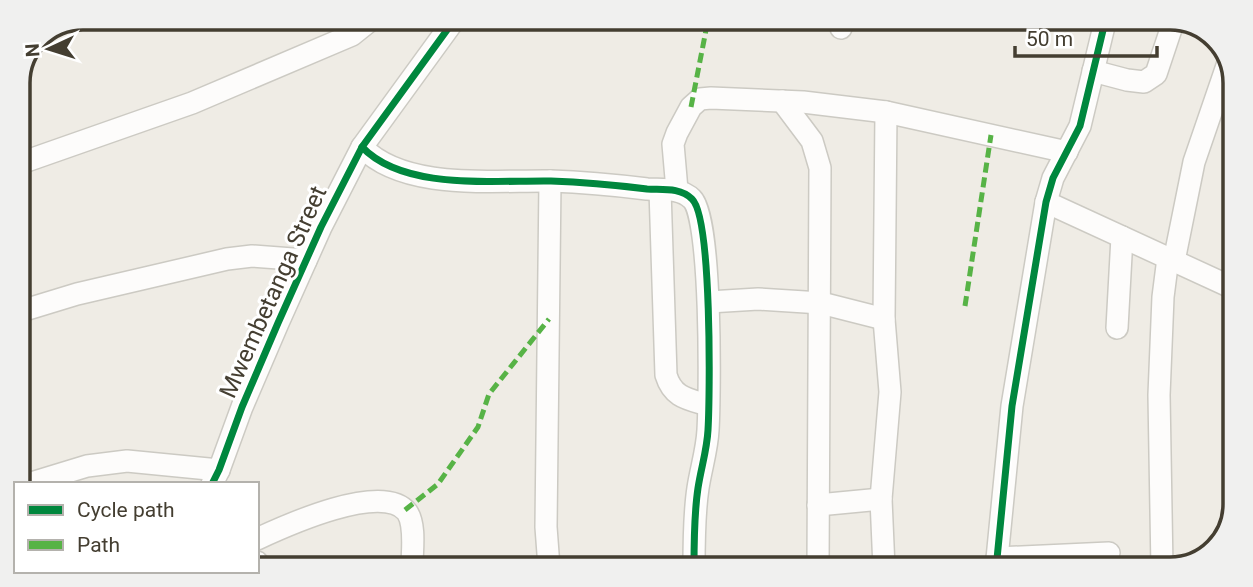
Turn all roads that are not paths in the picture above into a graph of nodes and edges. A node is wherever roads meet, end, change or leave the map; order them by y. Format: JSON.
{"nodes":[{"id":1,"x":358,"y":30,"type":"edge"},
{"id":2,"x":447,"y":30,"type":"edge"},
{"id":3,"x":1103,"y":30,"type":"edge"},
{"id":4,"x":1171,"y":30,"type":"edge"},
{"id":5,"x":1093,"y":71,"type":"junction"},
{"id":6,"x":1223,"y":78,"type":"edge"},
{"id":7,"x":782,"y":102,"type":"junction"},
{"id":8,"x":886,"y":112,"type":"junction"},
{"id":9,"x":362,"y":147,"type":"junction"},
{"id":10,"x":1067,"y":152,"type":"junction"},
{"id":11,"x":30,"y":160,"type":"edge"},
{"id":12,"x":550,"y":181,"type":"junction"},
{"id":13,"x":668,"y":190,"type":"junction"},
{"id":14,"x":1046,"y":202,"type":"junction"},
{"id":15,"x":1122,"y":237,"type":"junction"},
{"id":16,"x":306,"y":260,"type":"junction"},
{"id":17,"x":1171,"y":260,"type":"junction"},
{"id":18,"x":1223,"y":283,"type":"edge"},
{"id":19,"x":709,"y":302,"type":"junction"},
{"id":20,"x":821,"y":303,"type":"junction"},
{"id":21,"x":30,"y":308,"type":"edge"},
{"id":22,"x":884,"y":319,"type":"junction"},
{"id":23,"x":1117,"y":328,"type":"dead end"},
{"id":24,"x":708,"y":405,"type":"junction"},
{"id":25,"x":215,"y":477,"type":"edge"},
{"id":26,"x":35,"y":482,"type":"edge"},
{"id":27,"x":881,"y":499,"type":"junction"},
{"id":28,"x":818,"y":505,"type":"junction"},
{"id":29,"x":259,"y":538,"type":"edge"},
{"id":30,"x":1110,"y":552,"type":"dead end"},
{"id":31,"x":412,"y":557,"type":"edge"},
{"id":32,"x":548,"y":557,"type":"edge"},
{"id":33,"x":694,"y":557,"type":"edge"},
{"id":34,"x":818,"y":557,"type":"edge"},
{"id":35,"x":884,"y":557,"type":"edge"},
{"id":36,"x":998,"y":557,"type":"edge"},
{"id":37,"x":1063,"y":557,"type":"edge"},
{"id":38,"x":1162,"y":557,"type":"edge"}],
"edges":[{"from":1,"to":11,"type":"street"},
{"from":2,"to":9,"type":"street","name":"Mwembetanga Street"},
{"from":3,"to":5,"type":"street"},
{"from":4,"to":5,"type":"street"},
{"from":5,"to":10,"type":"street"},
{"from":6,"to":17,"type":"street"},
{"from":7,"to":8,"type":"street"},
{"from":7,"to":13,"type":"street"},
{"from":7,"to":20,"type":"street"},
{"from":8,"to":10,"type":"street"},
{"from":8,"to":22,"type":"street"},
{"from":9,"to":12,"type":"street"},
{"from":9,"to":16,"type":"street","name":"Mwembetanga Street"},
{"from":10,"to":14,"type":"street"},
{"from":12,"to":13,"type":"street"},
{"from":12,"to":32,"type":"street"},
{"from":13,"to":19,"type":"street"},
{"from":13,"to":24,"type":"street"},
{"from":14,"to":15,"type":"street"},
{"from":14,"to":36,"type":"street"},
{"from":15,"to":17,"type":"street"},
{"from":15,"to":23,"type":"street"},
{"from":16,"to":21,"type":"street"},
{"from":16,"to":25,"type":"street","name":"Mwembetanga Street"},
{"from":17,"to":18,"type":"street"},
{"from":17,"to":38,"type":"street"},
{"from":19,"to":20,"type":"street"},
{"from":19,"to":24,"type":"street"},
{"from":20,"to":22,"type":"street"},
{"from":20,"to":28,"type":"street"},
{"from":22,"to":27,"type":"street"},
{"from":24,"to":33,"type":"street"},
{"from":25,"to":26,"type":"street"},
{"from":27,"to":28,"type":"street"},
{"from":27,"to":35,"type":"street"},
{"from":28,"to":34,"type":"street"},
{"from":29,"to":31,"type":"street"},
{"from":30,"to":37,"type":"street"}]}
